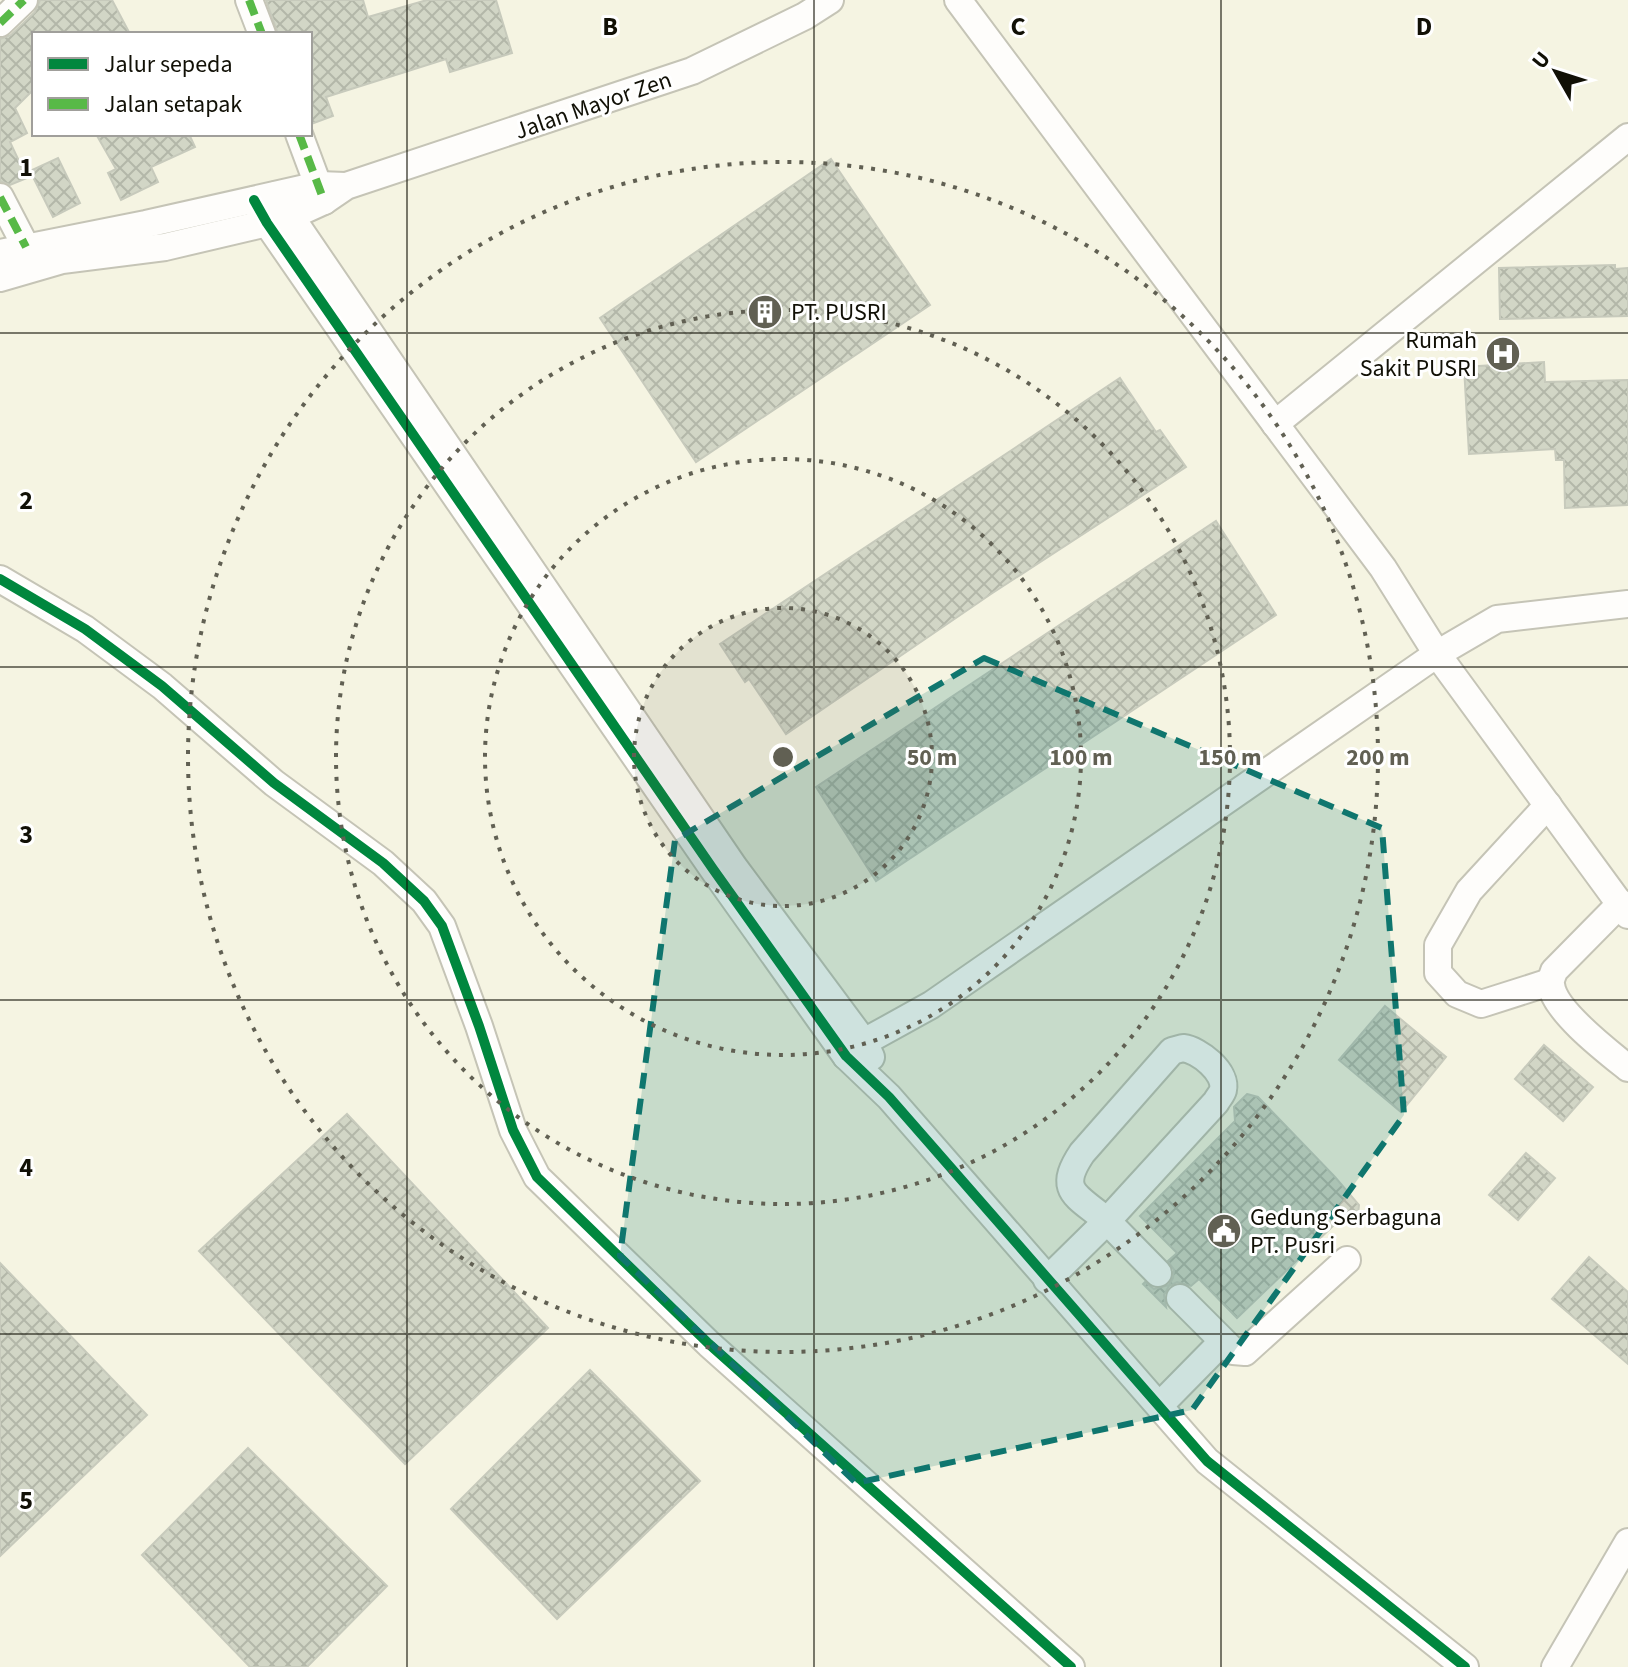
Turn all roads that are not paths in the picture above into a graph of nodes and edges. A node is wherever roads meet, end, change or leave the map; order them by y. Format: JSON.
{"nodes":[{"id":1,"x":24,"y":0,"type":"edge"},
{"id":2,"x":249,"y":0,"type":"edge"},
{"id":3,"x":830,"y":0,"type":"edge"},
{"id":4,"x":958,"y":0,"type":"edge"},
{"id":5,"x":0,"y":23,"type":"edge"},
{"id":6,"x":261,"y":32,"type":"edge"},
{"id":7,"x":300,"y":136,"type":"edge"},
{"id":8,"x":1628,"y":137,"type":"edge"},
{"id":9,"x":321,"y":193,"type":"junction"},
{"id":10,"x":0,"y":197,"type":"edge"},
{"id":11,"x":272,"y":208,"type":"junction"},
{"id":12,"x":26,"y":247,"type":"junction"},
{"id":13,"x":0,"y":253,"type":"edge"},
{"id":14,"x":0,"y":278,"type":"edge"},
{"id":15,"x":1275,"y":424,"type":"junction"},
{"id":16,"x":0,"y":579,"type":"edge"},
{"id":17,"x":1628,"y":604,"type":"edge"},
{"id":18,"x":1437,"y":654,"type":"junction"},
{"id":19,"x":1548,"y":805,"type":"junction"},
{"id":20,"x":1625,"y":909,"type":"edge"},
{"id":21,"x":1550,"y":982,"type":"junction"},
{"id":22,"x":855,"y":1049,"type":"junction"},
{"id":23,"x":1628,"y":1068,"type":"edge"},
{"id":24,"x":1107,"y":1221,"type":"junction"},
{"id":25,"x":1347,"y":1260,"type":"dead end"},
{"id":26,"x":1158,"y":1273,"type":"dead end"},
{"id":27,"x":1047,"y":1280,"type":"junction"},
{"id":28,"x":1180,"y":1298,"type":"dead end"},
{"id":29,"x":1222,"y":1342,"type":"junction"},
{"id":30,"x":1160,"y":1405,"type":"junction"},
{"id":31,"x":1628,"y":1542,"type":"edge"},
{"id":32,"x":1071,"y":1667,"type":"edge"},
{"id":33,"x":1465,"y":1667,"type":"edge"},
{"id":34,"x":1555,"y":1667,"type":"edge"}],
"edges":[{"from":1,"to":5,"type":"street"},
{"from":2,"to":6,"type":"street"},
{"from":3,"to":9,"type":"street","name":"Jalan Mayor Zen"},
{"from":4,"to":15,"type":"street"},
{"from":7,"to":9,"type":"street"},
{"from":8,"to":15,"type":"street"},
{"from":9,"to":11,"type":"street","name":"Jalan Mayor Zen"},
{"from":10,"to":12,"type":"street"},
{"from":11,"to":12,"type":"street"},
{"from":11,"to":14,"type":"street"},
{"from":11,"to":22,"type":"street"},
{"from":12,"to":13,"type":"street"},
{"from":15,"to":18,"type":"street"},
{"from":16,"to":32,"type":"street"},
{"from":17,"to":18,"type":"street"},
{"from":18,"to":19,"type":"street"},
{"from":18,"to":22,"type":"street"},
{"from":19,"to":20,"type":"street"},
{"from":19,"to":21,"type":"street"},
{"from":20,"to":21,"type":"street"},
{"from":21,"to":23,"type":"street"},
{"from":22,"to":27,"type":"street"},
{"from":24,"to":24,"type":"street"},
{"from":24,"to":26,"type":"street"},
{"from":24,"to":27,"type":"street"},
{"from":25,"to":29,"type":"street"},
{"from":27,"to":30,"type":"street"},
{"from":28,"to":29,"type":"street"},
{"from":29,"to":30,"type":"street"},
{"from":30,"to":33,"type":"street"},
{"from":31,"to":34,"type":"street"}]}
